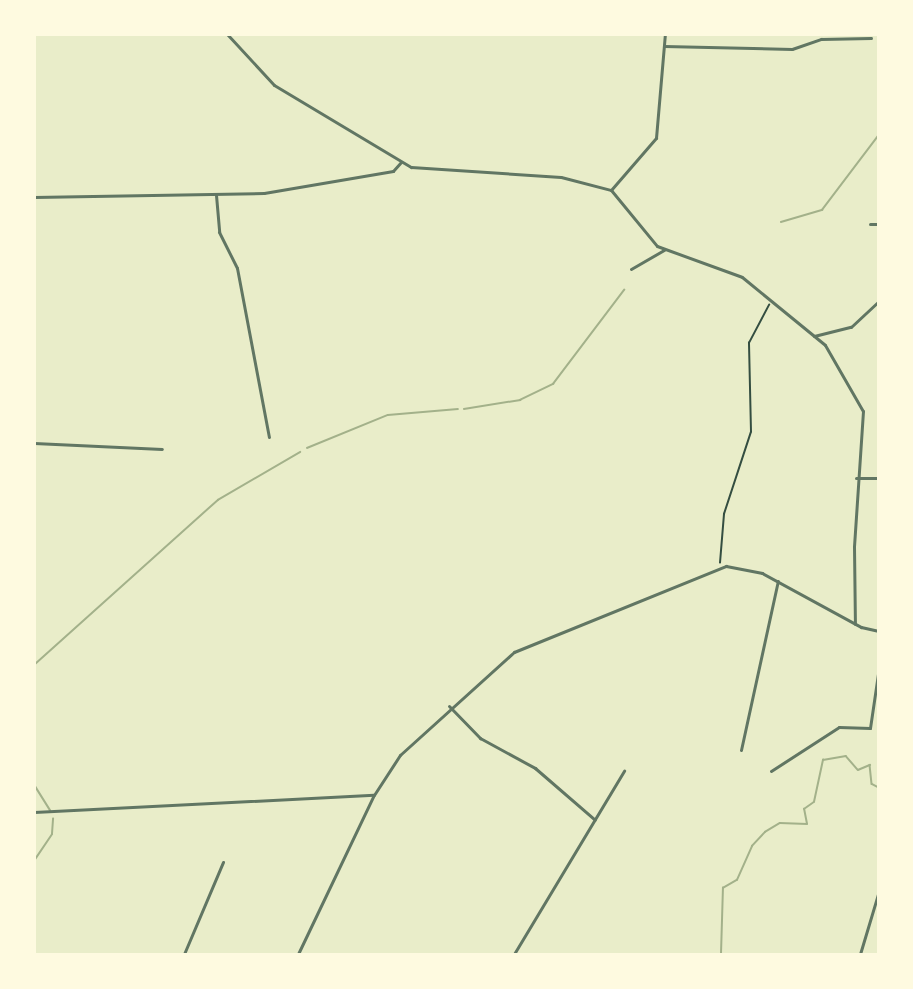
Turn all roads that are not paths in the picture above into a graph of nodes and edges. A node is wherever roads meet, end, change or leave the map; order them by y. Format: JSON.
{"nodes":[{"id":1,"x":227,"y":34,"type":"edge"},
{"id":2,"x":665,"y":34,"type":"edge"},
{"id":3,"x":871,"y":38,"type":"dead end"},
{"id":4,"x":664,"y":46,"type":"junction"},
{"id":5,"x":401,"y":162,"type":"junction"},
{"id":6,"x":611,"y":190,"type":"junction"},
{"id":7,"x":216,"y":195,"type":"junction"},
{"id":8,"x":34,"y":197,"type":"edge"},
{"id":9,"x":870,"y":224,"type":"dead end"},
{"id":10,"x":879,"y":224,"type":"edge"},
{"id":11,"x":664,"y":250,"type":"junction"},
{"id":12,"x":631,"y":269,"type":"dead end"},
{"id":13,"x":879,"y":302,"type":"edge"},
{"id":14,"x":814,"y":336,"type":"junction"},
{"id":15,"x":269,"y":437,"type":"dead end"},
{"id":16,"x":34,"y":443,"type":"edge"},
{"id":17,"x":162,"y":449,"type":"dead end"},
{"id":18,"x":856,"y":478,"type":"junction"},
{"id":19,"x":879,"y":478,"type":"edge"},
{"id":20,"x":778,"y":581,"type":"junction"},
{"id":21,"x":855,"y":624,"type":"junction"},
{"id":22,"x":879,"y":631,"type":"edge"},
{"id":23,"x":879,"y":674,"type":"edge"},
{"id":24,"x":449,"y":706,"type":"junction"},
{"id":25,"x":741,"y":750,"type":"dead end"},
{"id":26,"x":624,"y":771,"type":"dead end"},
{"id":27,"x":771,"y":771,"type":"dead end"},
{"id":28,"x":374,"y":795,"type":"junction"},
{"id":29,"x":34,"y":812,"type":"edge"},
{"id":30,"x":595,"y":820,"type":"junction"},
{"id":31,"x":223,"y":862,"type":"dead end"},
{"id":32,"x":879,"y":894,"type":"edge"},
{"id":33,"x":184,"y":954,"type":"edge"},
{"id":34,"x":298,"y":954,"type":"edge"},
{"id":35,"x":514,"y":954,"type":"edge"},
{"id":36,"x":860,"y":954,"type":"edge"}],
"edges":[{"from":1,"to":5,"type":"street"},
{"from":2,"to":4,"type":"street"},
{"from":3,"to":4,"type":"street"},
{"from":4,"to":6,"type":"street"},
{"from":5,"to":6,"type":"street"},
{"from":5,"to":7,"type":"street"},
{"from":6,"to":11,"type":"street"},
{"from":7,"to":8,"type":"street"},
{"from":7,"to":15,"type":"street"},
{"from":9,"to":10,"type":"street"},
{"from":11,"to":12,"type":"street"},
{"from":11,"to":14,"type":"street"},
{"from":13,"to":14,"type":"street"},
{"from":14,"to":18,"type":"street"},
{"from":16,"to":17,"type":"street"},
{"from":18,"to":19,"type":"street"},
{"from":18,"to":21,"type":"street"},
{"from":20,"to":21,"type":"street"},
{"from":20,"to":24,"type":"street"},
{"from":20,"to":25,"type":"street"},
{"from":21,"to":22,"type":"street"},
{"from":23,"to":27,"type":"street"},
{"from":24,"to":28,"type":"street"},
{"from":24,"to":30,"type":"street"},
{"from":26,"to":30,"type":"street"},
{"from":28,"to":29,"type":"street"},
{"from":28,"to":34,"type":"street"},
{"from":30,"to":35,"type":"street"},
{"from":31,"to":33,"type":"street"},
{"from":32,"to":36,"type":"street"}]}
